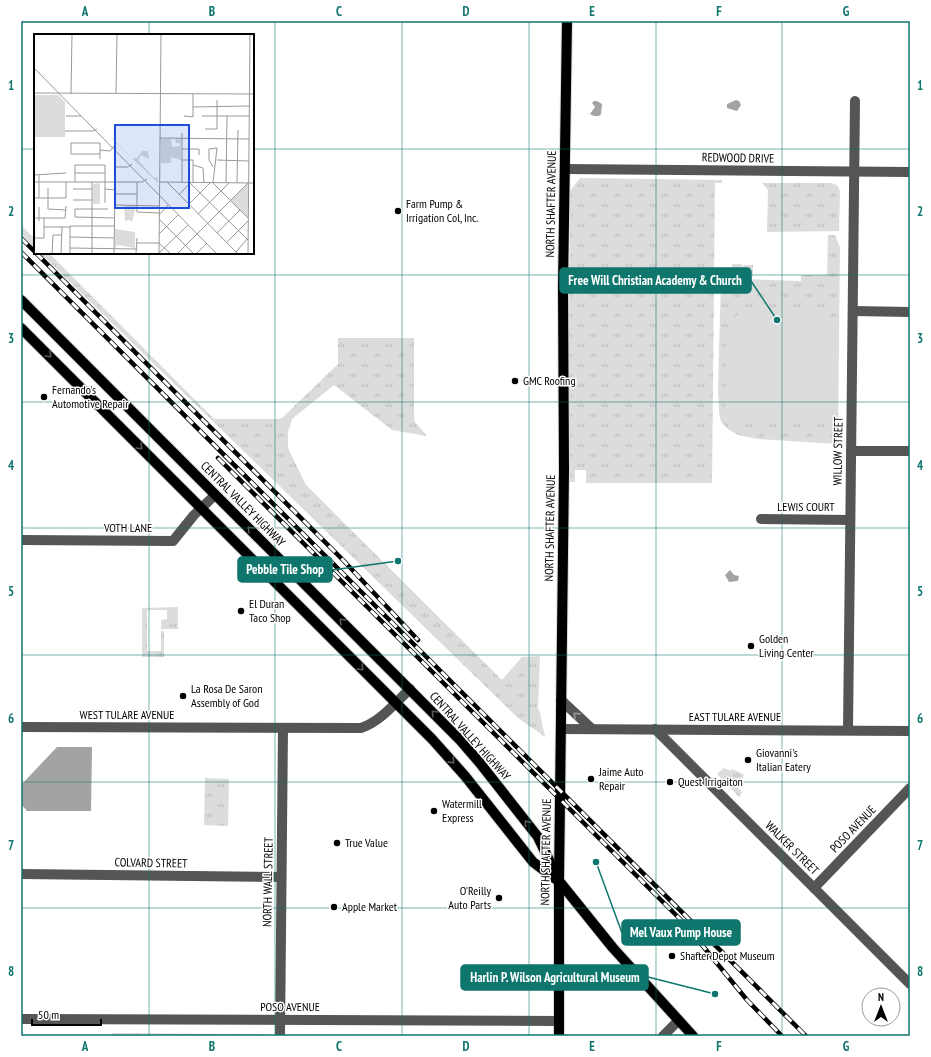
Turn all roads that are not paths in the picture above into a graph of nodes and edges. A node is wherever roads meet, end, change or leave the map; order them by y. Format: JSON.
{"nodes":[{"id":1,"x":567,"y":21,"type":"edge"},
{"id":2,"x":855,"y":101,"type":"dead end"},
{"id":3,"x":565,"y":169,"type":"junction"},
{"id":4,"x":854,"y":172,"type":"junction"},
{"id":5,"x":910,"y":172,"type":"edge"},
{"id":6,"x":21,"y":300,"type":"edge"},
{"id":7,"x":852,"y":311,"type":"junction"},
{"id":8,"x":910,"y":312,"type":"edge"},
{"id":9,"x":21,"y":328,"type":"edge"},
{"id":10,"x":851,"y":451,"type":"junction"},
{"id":11,"x":910,"y":451,"type":"edge"},
{"id":12,"x":215,"y":495,"type":"junction"},
{"id":13,"x":201,"y":508,"type":"junction"},
{"id":14,"x":761,"y":519,"type":"dead end"},
{"id":15,"x":850,"y":520,"type":"junction"},
{"id":16,"x":21,"y":540,"type":"edge"},
{"id":17,"x":410,"y":689,"type":"junction"},
{"id":18,"x":561,"y":700,"type":"junction"},
{"id":19,"x":396,"y":703,"type":"junction"},
{"id":20,"x":21,"y":727,"type":"edge"},
{"id":21,"x":283,"y":728,"type":"junction"},
{"id":22,"x":561,"y":729,"type":"junction"},
{"id":23,"x":592,"y":729,"type":"junction"},
{"id":24,"x":655,"y":729,"type":"junction"},
{"id":25,"x":848,"y":730,"type":"junction"},
{"id":26,"x":910,"y":731,"type":"edge"},
{"id":27,"x":910,"y":788,"type":"edge"},
{"id":28,"x":21,"y":874,"type":"edge"},
{"id":29,"x":281,"y":877,"type":"junction"},
{"id":30,"x":559,"y":881,"type":"junction"},
{"id":31,"x":814,"y":888,"type":"junction"},
{"id":32,"x":910,"y":984,"type":"edge"},
{"id":33,"x":21,"y":1019,"type":"edge"},
{"id":34,"x":280,"y":1020,"type":"junction"},
{"id":35,"x":559,"y":1021,"type":"junction"},
{"id":36,"x":678,"y":1021,"type":"junction"},
{"id":37,"x":280,"y":1036,"type":"edge"},
{"id":38,"x":559,"y":1036,"type":"edge"},
{"id":39,"x":663,"y":1036,"type":"edge"},
{"id":40,"x":694,"y":1036,"type":"edge"}],
"edges":[{"from":1,"to":3,"type":"main road","name":"NORTH SHAFTER AVENUE"},
{"from":2,"to":4,"type":"street","name":"WILLOW STREET"},
{"from":3,"to":4,"type":"street","name":"REDWOOD DRIVE"},
{"from":3,"to":18,"type":"main road","name":"NORTH SHAFTER AVENUE"},
{"from":4,"to":5,"type":"street","name":"REDWOOD DRIVE"},
{"from":4,"to":7,"type":"street","name":"WILLOW STREET"},
{"from":6,"to":12,"type":"main road","name":"CENTRAL VALLEY HIGHWAY"},
{"from":7,"to":8,"type":"street"},
{"from":7,"to":10,"type":"street","name":"WILLOW STREET"},
{"from":9,"to":13,"type":"main road","name":"CENTRAL VALLEY HIGHWAY","one_way":true},
{"from":10,"to":11,"type":"street"},
{"from":10,"to":15,"type":"street","name":"WILLOW STREET"},
{"from":12,"to":13,"type":"street","name":"VOTH LANE"},
{"from":17,"to":12,"type":"main road","name":"CENTRAL VALLEY HIGHWAY","one_way":true},
{"from":13,"to":16,"type":"street","name":"VOTH LANE"},
{"from":13,"to":19,"type":"main road","name":"CENTRAL VALLEY HIGHWAY","one_way":true},
{"from":14,"to":15,"type":"street","name":"LEWIS COURT"},
{"from":15,"to":25,"type":"street","name":"WILLOW STREET"},
{"from":17,"to":19,"type":"street","name":"WEST TULARE AVENUE"},
{"from":30,"to":17,"type":"main road","name":"CENTRAL VALLEY HIGHWAY","one_way":true},
{"from":18,"to":22,"type":"main road","name":"NORTH SHAFTER AVENUE"},
{"from":23,"to":18,"type":"street","one_way":true},
{"from":19,"to":21,"type":"street","name":"WEST TULARE AVENUE"},
{"from":19,"to":30,"type":"main road","name":"CENTRAL VALLEY HIGHWAY","one_way":true},
{"from":20,"to":21,"type":"street","name":"WEST TULARE AVENUE"},
{"from":21,"to":29,"type":"street","name":"NORTH WALL STREET"},
{"from":22,"to":23,"type":"street","name":"EAST TULARE AVENUE"},
{"from":22,"to":30,"type":"main road","name":"NORTH SHAFTER AVENUE"},
{"from":23,"to":24,"type":"street","name":"EAST TULARE AVENUE"},
{"from":24,"to":25,"type":"street","name":"EAST TULARE AVENUE"},
{"from":24,"to":31,"type":"street","name":"WALKER STREET"},
{"from":25,"to":26,"type":"street","name":"EAST TULARE AVENUE"},
{"from":27,"to":31,"type":"street","name":"POSO AVENUE"},
{"from":28,"to":29,"type":"street","name":"COLVARD STREET"},
{"from":29,"to":34,"type":"street","name":"NORTH WALL STREET"},
{"from":30,"to":35,"type":"main road","name":"NORTH SHAFTER AVENUE"},
{"from":30,"to":36,"type":"main road","name":"CENTRAL VALLEY HIGHWAY"},
{"from":31,"to":32,"type":"street","name":"WALKER STREET"},
{"from":33,"to":34,"type":"street","name":"POSO AVENUE"},
{"from":34,"to":35,"type":"street","name":"POSO AVENUE"},
{"from":34,"to":37,"type":"street","name":"NORTH WALL STREET"},
{"from":35,"to":38,"type":"main road","name":"NORTH SHAFTER AVENUE"},
{"from":36,"to":39,"type":"street"},
{"from":36,"to":40,"type":"main road","name":"CENTRAL VALLEY HIGHWAY"}]}
